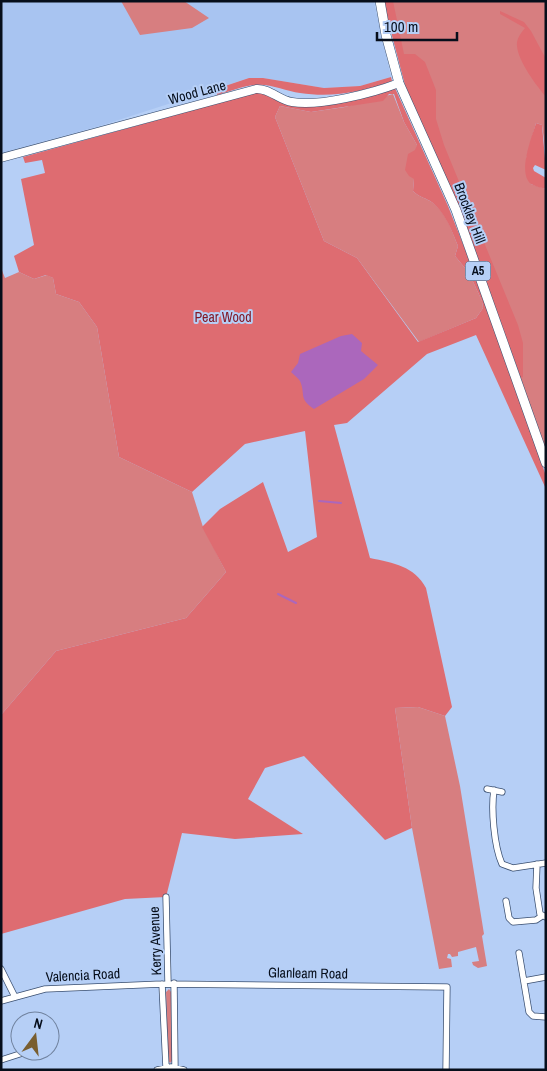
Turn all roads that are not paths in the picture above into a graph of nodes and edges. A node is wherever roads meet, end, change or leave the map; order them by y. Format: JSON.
{"nodes":[{"id":1,"x":380,"y":1,"type":"edge"},
{"id":2,"x":400,"y":83,"type":"junction"},
{"id":3,"x":1,"y":158,"type":"edge"},
{"id":4,"x":546,"y":463,"type":"edge"},
{"id":5,"x":487,"y":789,"type":"dead end"},
{"id":6,"x":494,"y":790,"type":"junction"},
{"id":7,"x":502,"y":792,"type":"dead end"},
{"id":8,"x":546,"y":863,"type":"edge"},
{"id":9,"x":537,"y":864,"type":"junction"},
{"id":10,"x":166,"y":897,"type":"dead end"},
{"id":11,"x":506,"y":901,"type":"dead end"},
{"id":12,"x":544,"y":917,"type":"edge"},
{"id":13,"x":519,"y":953,"type":"dead end"},
{"id":14,"x":1,"y":969,"type":"edge"},
{"id":15,"x":546,"y":977,"type":"edge"},
{"id":16,"x":524,"y":981,"type":"junction"},
{"id":17,"x":168,"y":983,"type":"junction"},
{"id":18,"x":15,"y":997,"type":"junction"},
{"id":19,"x":1,"y":1001,"type":"edge"},
{"id":20,"x":546,"y":1017,"type":"edge"},
{"id":21,"x":166,"y":1067,"type":"junction"},
{"id":22,"x":175,"y":1067,"type":"junction"},
{"id":23,"x":157,"y":1070,"type":"edge"},
{"id":24,"x":184,"y":1070,"type":"edge"},
{"id":25,"x":446,"y":1070,"type":"edge"}],
"edges":[{"from":1,"to":2,"type":"main road","name":"Brockley Hill","number":"A5"},
{"from":2,"to":3,"type":"street","name":"Wood Lane"},
{"from":2,"to":4,"type":"main road","name":"Brockley Hill","number":"A5"},
{"from":5,"to":6,"type":"street"},
{"from":6,"to":7,"type":"street"},
{"from":6,"to":9,"type":"street"},
{"from":8,"to":9,"type":"street"},
{"from":9,"to":12,"type":"street"},
{"from":10,"to":17,"type":"street","name":"Kerry Avenue"},
{"from":11,"to":12,"type":"street"},
{"from":13,"to":16,"type":"street"},
{"from":14,"to":18,"type":"street"},
{"from":15,"to":16,"type":"street"},
{"from":16,"to":20,"type":"street"},
{"from":17,"to":18,"type":"street","name":"Valencia Road"},
{"from":17,"to":21,"type":"street","name":"Kerry Avenue"},
{"from":17,"to":22,"type":"street","name":"Kerry Avenue"},
{"from":17,"to":25,"type":"street","name":"Glanleam Road"},
{"from":18,"to":19,"type":"street","name":"Valencia Road"},
{"from":21,"to":22,"type":"street"},
{"from":21,"to":23,"type":"street"},
{"from":22,"to":24,"type":"street"}]}
